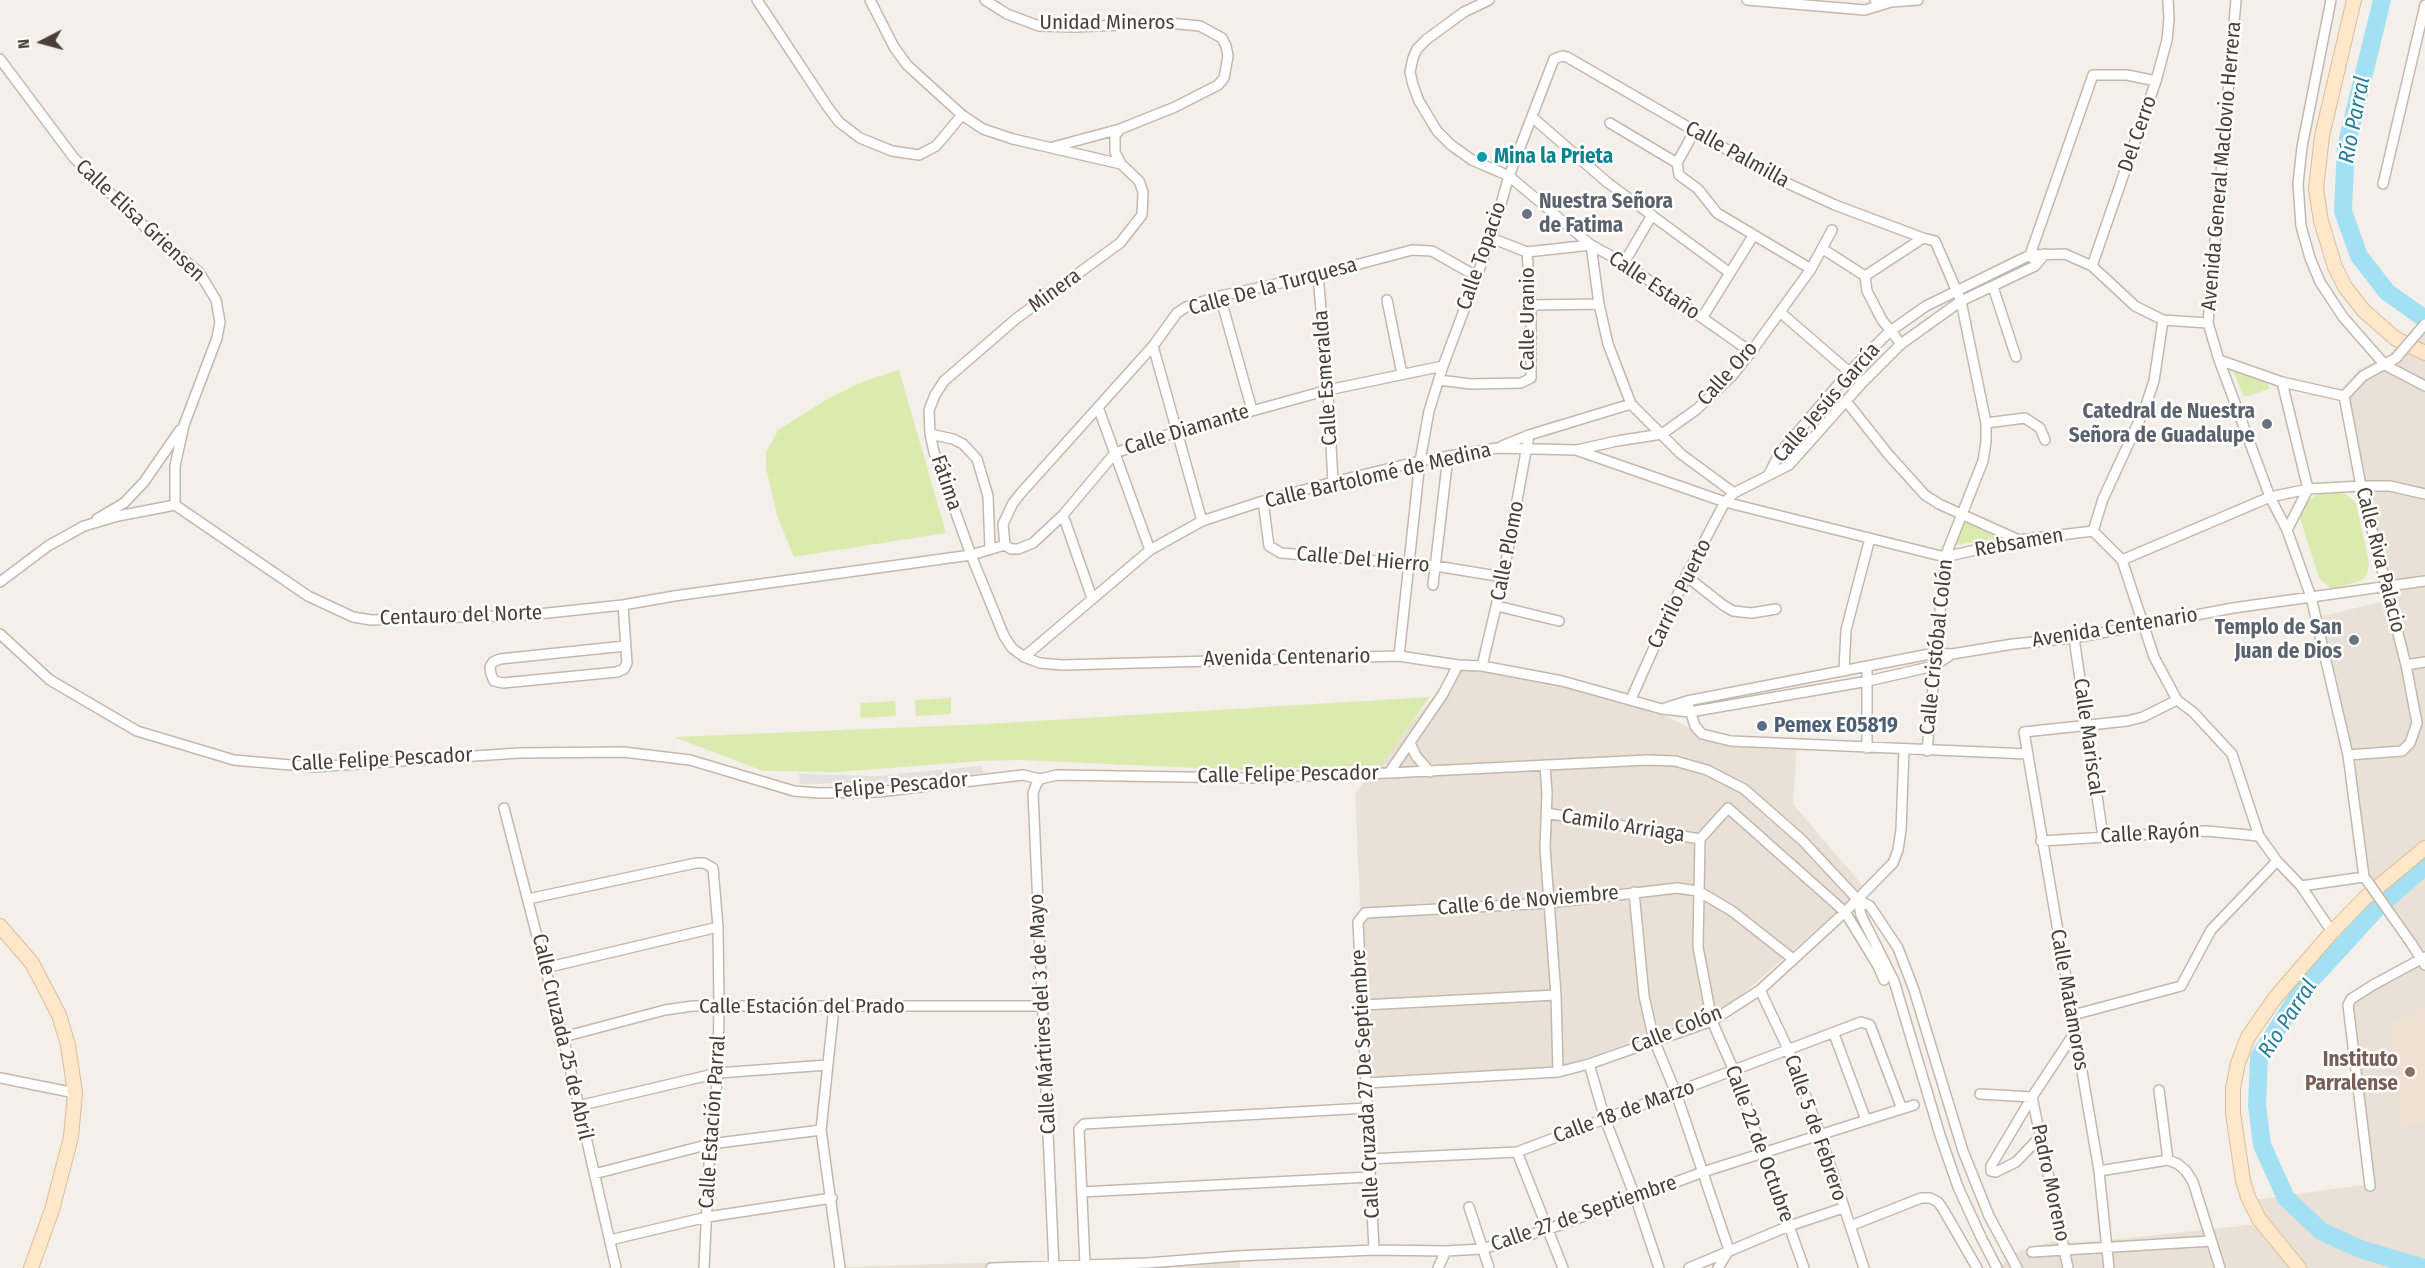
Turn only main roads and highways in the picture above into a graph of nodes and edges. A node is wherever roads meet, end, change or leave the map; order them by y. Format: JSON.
{"nodes":[{"id":1,"x":2354,"y":0,"type":"edge"},
{"id":2,"x":2425,"y":354,"type":"edge"},
{"id":3,"x":2425,"y":848,"type":"edge"},
{"id":4,"x":0,"y":926,"type":"edge"},
{"id":5,"x":31,"y":1268,"type":"edge"},
{"id":6,"x":2299,"y":1268,"type":"edge"}],
"edges":[{"from":1,"to":2,"type":"main road"},
{"from":3,"to":6,"type":"main road"},
{"from":4,"to":5,"type":"main road"}]}
